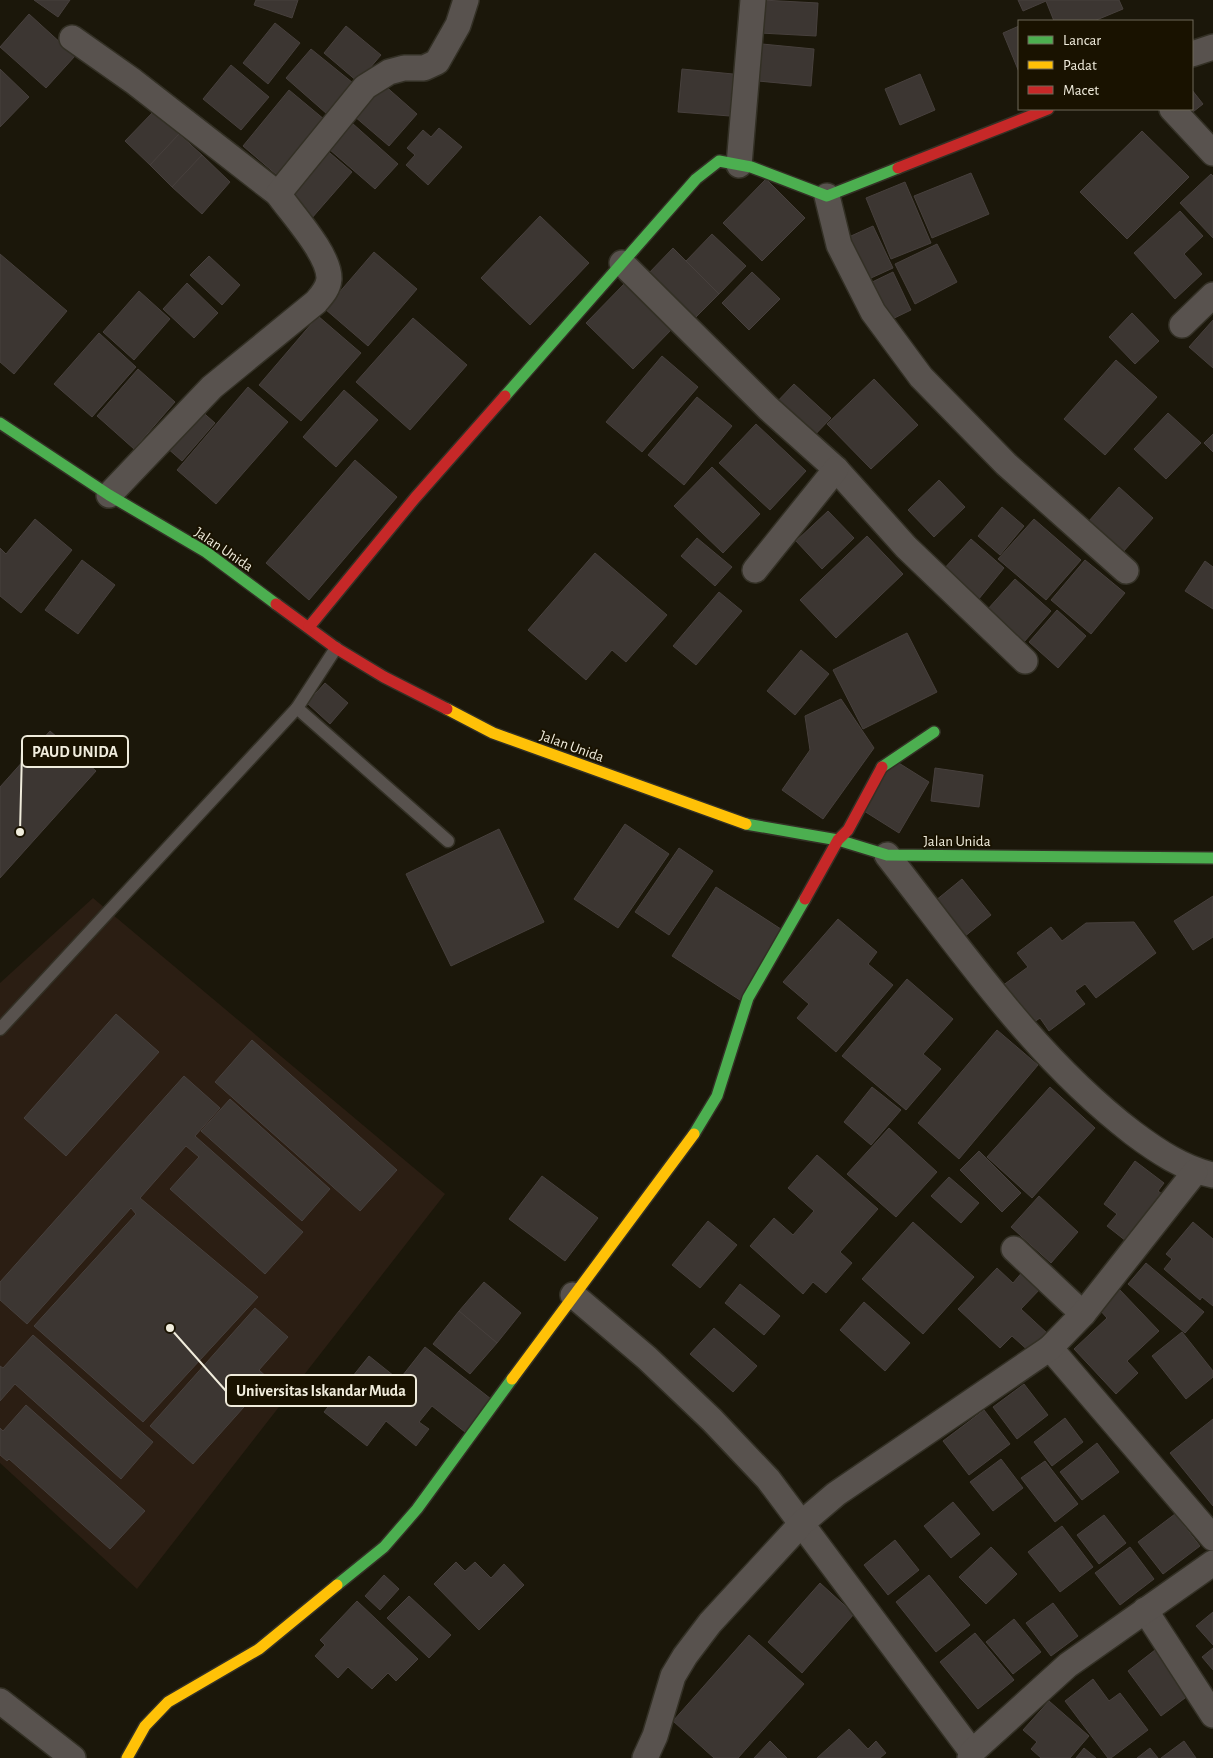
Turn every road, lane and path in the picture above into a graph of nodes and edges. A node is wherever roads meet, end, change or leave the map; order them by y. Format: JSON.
{"nodes":[{"id":1,"x":466,"y":0,"type":"edge"},
{"id":2,"x":753,"y":0,"type":"edge"},
{"id":3,"x":72,"y":38,"type":"dead end"},
{"id":4,"x":1213,"y":47,"type":"edge"},
{"id":5,"x":1193,"y":54,"type":"edge"},
{"id":6,"x":1045,"y":110,"type":"edge"},
{"id":7,"x":1173,"y":110,"type":"edge"},
{"id":8,"x":1213,"y":153,"type":"edge"},
{"id":9,"x":739,"y":165,"type":"junction"},
{"id":10,"x":278,"y":194,"type":"junction"},
{"id":11,"x":827,"y":196,"type":"junction"},
{"id":12,"x":622,"y":263,"type":"junction"},
{"id":13,"x":1213,"y":296,"type":"edge"},
{"id":14,"x":1182,"y":325,"type":"dead end"},
{"id":15,"x":0,"y":423,"type":"edge"},
{"id":16,"x":836,"y":469,"type":"junction"},
{"id":17,"x":109,"y":495,"type":"junction"},
{"id":18,"x":755,"y":570,"type":"dead end"},
{"id":19,"x":1126,"y":571,"type":"dead end"},
{"id":20,"x":309,"y":627,"type":"junction"},
{"id":21,"x":336,"y":648,"type":"junction"},
{"id":22,"x":1025,"y":661,"type":"dead end"},
{"id":23,"x":297,"y":708,"type":"junction"},
{"id":24,"x":934,"y":732,"type":"dead end"},
{"id":25,"x":838,"y":840,"type":"junction"},
{"id":26,"x":448,"y":841,"type":"dead end"},
{"id":27,"x":887,"y":855,"type":"junction"},
{"id":28,"x":1213,"y":858,"type":"edge"},
{"id":29,"x":0,"y":1029,"type":"edge"},
{"id":30,"x":1204,"y":1173,"type":"edge"},
{"id":31,"x":1014,"y":1249,"type":"dead end"},
{"id":32,"x":573,"y":1295,"type":"junction"},
{"id":33,"x":1084,"y":1314,"type":"junction"},
{"id":34,"x":1050,"y":1348,"type":"junction"},
{"id":35,"x":802,"y":1523,"type":"junction"},
{"id":36,"x":1213,"y":1538,"type":"edge"},
{"id":37,"x":1213,"y":1562,"type":"edge"},
{"id":38,"x":1145,"y":1610,"type":"junction"},
{"id":39,"x":0,"y":1701,"type":"edge"},
{"id":40,"x":1213,"y":1715,"type":"edge"},
{"id":41,"x":971,"y":1755,"type":"edge"},
{"id":42,"x":72,"y":1758,"type":"edge"},
{"id":43,"x":127,"y":1758,"type":"edge"},
{"id":44,"x":645,"y":1758,"type":"edge"}],
"edges":[{"from":1,"to":10,"type":"street"},
{"from":2,"to":9,"type":"street"},
{"from":3,"to":10,"type":"street"},
{"from":4,"to":5,"type":"street"},
{"from":6,"to":11,"type":"street"},
{"from":7,"to":8,"type":"street"},
{"from":9,"to":11,"type":"street"},
{"from":9,"to":12,"type":"street"},
{"from":10,"to":17,"type":"street"},
{"from":11,"to":19,"type":"street"},
{"from":12,"to":16,"type":"street"},
{"from":12,"to":20,"type":"street"},
{"from":13,"to":14,"type":"street"},
{"from":15,"to":17,"type":"street","name":"Jalan Unida"},
{"from":16,"to":18,"type":"street"},
{"from":16,"to":22,"type":"street"},
{"from":17,"to":20,"type":"street","name":"Jalan Unida"},
{"from":20,"to":21,"type":"street","name":"Jalan Unida"},
{"from":21,"to":23,"type":"lane"},
{"from":21,"to":25,"type":"street","name":"Jalan Unida"},
{"from":23,"to":26,"type":"lane"},
{"from":23,"to":29,"type":"lane"},
{"from":24,"to":25,"type":"street"},
{"from":25,"to":27,"type":"street","name":"Jalan Unida"},
{"from":25,"to":32,"type":"street"},
{"from":27,"to":28,"type":"street","name":"Jalan Unida"},
{"from":27,"to":30,"type":"street"},
{"from":30,"to":33,"type":"street"},
{"from":31,"to":33,"type":"street"},
{"from":32,"to":35,"type":"street"},
{"from":32,"to":43,"type":"street"},
{"from":33,"to":34,"type":"street"},
{"from":34,"to":35,"type":"street"},
{"from":34,"to":36,"type":"street"},
{"from":35,"to":41,"type":"street"},
{"from":35,"to":44,"type":"street"},
{"from":37,"to":38,"type":"street"},
{"from":38,"to":40,"type":"street"},
{"from":38,"to":41,"type":"street"},
{"from":39,"to":42,"type":"street"}]}
